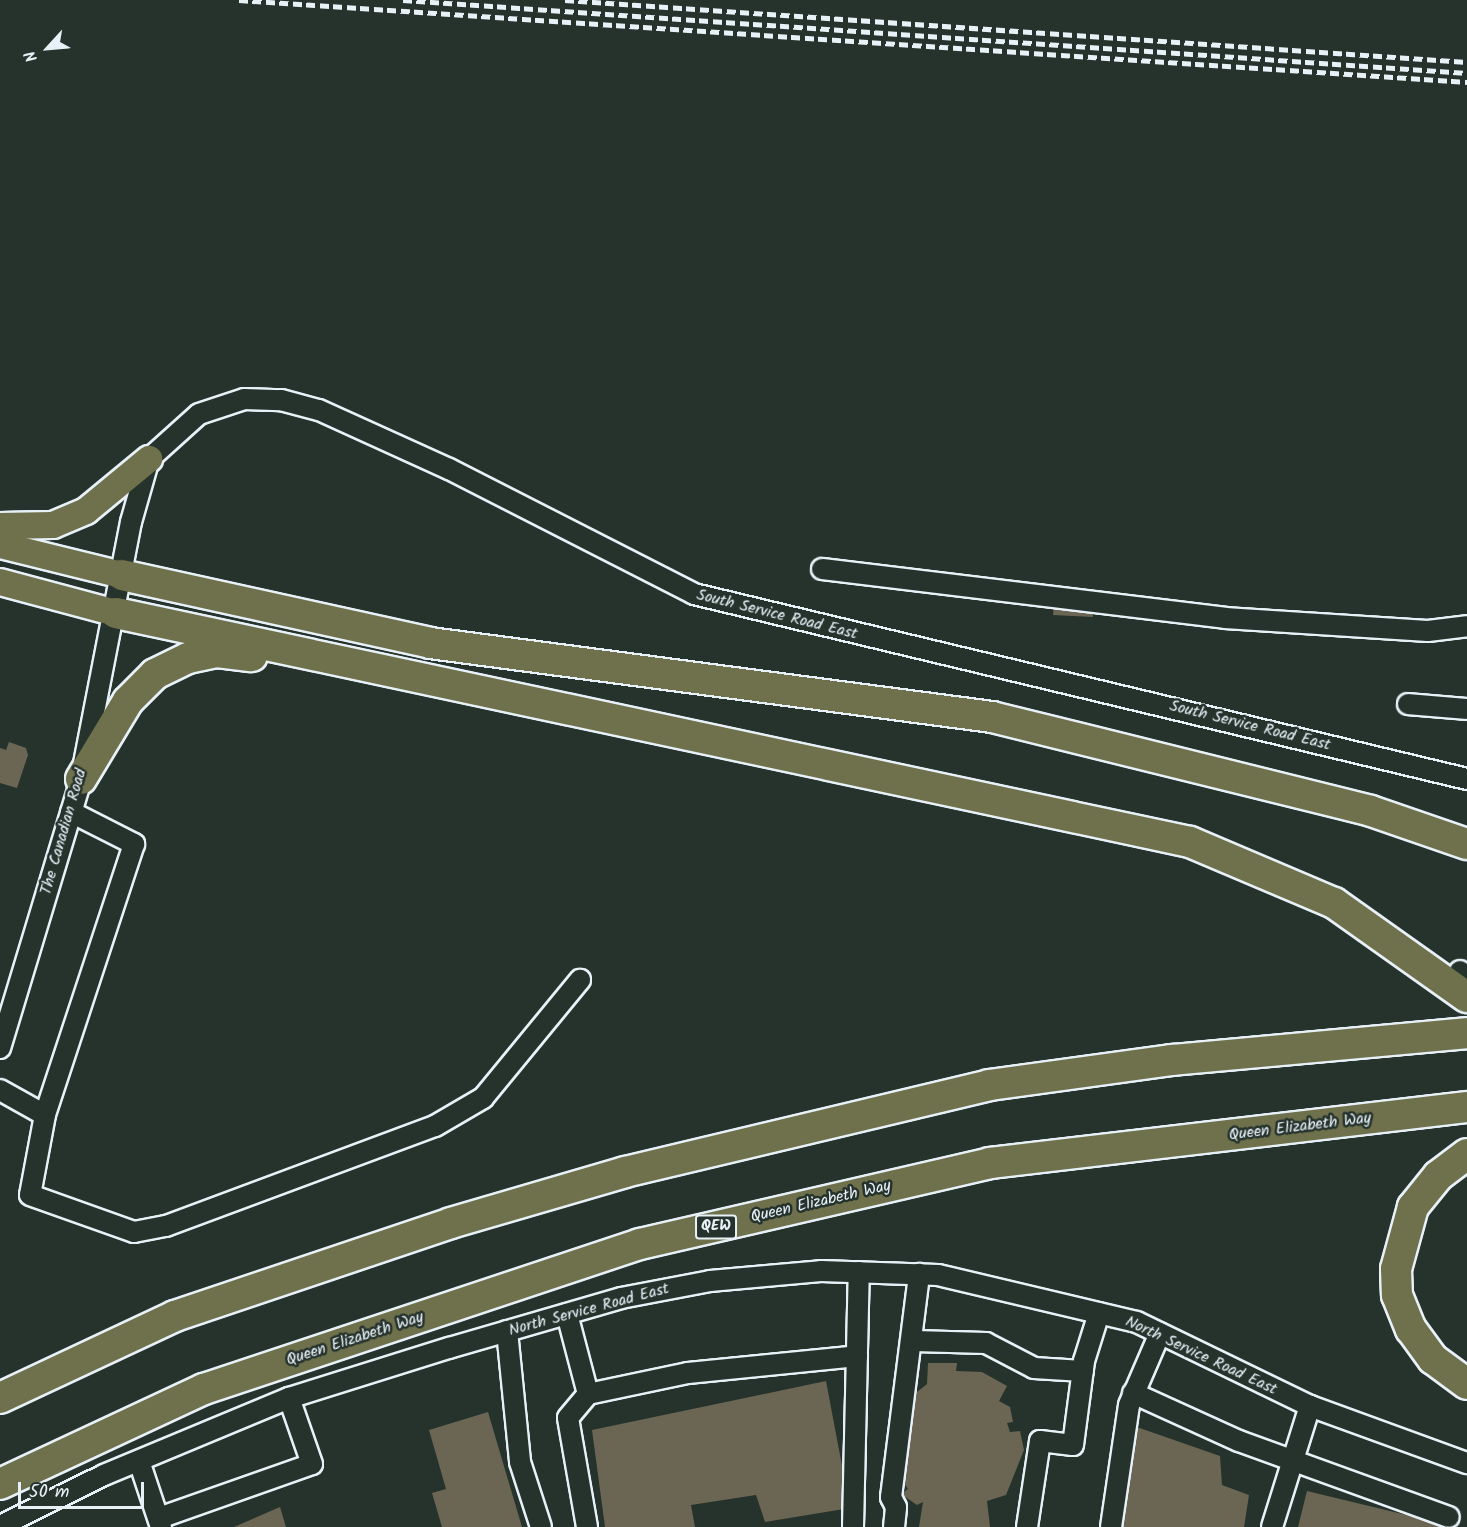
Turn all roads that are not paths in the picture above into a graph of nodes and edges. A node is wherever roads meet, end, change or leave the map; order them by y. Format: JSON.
{"nodes":[{"id":1,"x":150,"y":459,"type":"junction"},
{"id":2,"x":0,"y":526,"type":"edge"},
{"id":3,"x":0,"y":545,"type":"edge"},
{"id":4,"x":822,"y":569,"type":"dead end"},
{"id":5,"x":122,"y":575,"type":"junction"},
{"id":6,"x":0,"y":582,"type":"edge"},
{"id":7,"x":116,"y":613,"type":"junction"},
{"id":8,"x":1467,"y":626,"type":"edge"},
{"id":9,"x":341,"y":661,"type":"junction"},
{"id":10,"x":1408,"y":704,"type":"dead end"},
{"id":11,"x":1467,"y":709,"type":"edge"},
{"id":12,"x":81,"y":779,"type":"junction"},
{"id":13,"x":1467,"y":779,"type":"edge"},
{"id":14,"x":71,"y":812,"type":"junction"},
{"id":15,"x":1467,"y":844,"type":"edge"},
{"id":16,"x":580,"y":980,"type":"dead end"},
{"id":17,"x":1459,"y":981,"type":"edge"},
{"id":18,"x":1467,"y":1033,"type":"edge"},
{"id":19,"x":0,"y":1048,"type":"edge"},
{"id":20,"x":0,"y":1090,"type":"edge"},
{"id":21,"x":1467,"y":1107,"type":"edge"},
{"id":22,"x":45,"y":1114,"type":"junction"},
{"id":23,"x":1467,"y":1154,"type":"edge"},
{"id":24,"x":859,"y":1272,"type":"junction"},
{"id":25,"x":919,"y":1274,"type":"junction"},
{"id":26,"x":1099,"y":1313,"type":"junction"},
{"id":27,"x":567,"y":1314,"type":"junction"},
{"id":28,"x":507,"y":1331,"type":"junction"},
{"id":29,"x":1160,"y":1333,"type":"junction"},
{"id":30,"x":914,"y":1341,"type":"junction"},
{"id":31,"x":857,"y":1356,"type":"junction"},
{"id":32,"x":1083,"y":1371,"type":"junction"},
{"id":33,"x":1467,"y":1384,"type":"edge"},
{"id":34,"x":1133,"y":1393,"type":"junction"},
{"id":35,"x":588,"y":1394,"type":"junction"},
{"id":36,"x":0,"y":1398,"type":"edge"},
{"id":37,"x":289,"y":1398,"type":"junction"},
{"id":38,"x":1310,"y":1406,"type":"junction"},
{"id":39,"x":139,"y":1461,"type":"junction"},
{"id":40,"x":1293,"y":1461,"type":"junction"},
{"id":41,"x":1467,"y":1463,"type":"edge"},
{"id":42,"x":0,"y":1484,"type":"edge"},
{"id":43,"x":1449,"y":1517,"type":"dead end"},
{"id":44,"x":160,"y":1522,"type":"edge"},
{"id":45,"x":0,"y":1526,"type":"edge"},
{"id":46,"x":541,"y":1527,"type":"edge"},
{"id":47,"x":586,"y":1527,"type":"edge"},
{"id":48,"x":853,"y":1527,"type":"edge"},
{"id":49,"x":894,"y":1527,"type":"edge"},
{"id":50,"x":1027,"y":1527,"type":"edge"},
{"id":51,"x":1111,"y":1527,"type":"edge"},
{"id":52,"x":1272,"y":1527,"type":"edge"}],
"edges":[{"from":1,"to":2,"type":"main road"},
{"from":1,"to":5,"type":"street"},
{"from":1,"to":13,"type":"street","name":"South Service Road East"},
{"from":3,"to":5,"type":"main road"},
{"from":4,"to":8,"type":"street"},
{"from":5,"to":7,"type":"street"},
{"from":5,"to":15,"type":"highway"},
{"from":6,"to":7,"type":"main road"},
{"from":7,"to":9,"type":"highway"},
{"from":7,"to":12,"type":"street","name":"The Canadian Road"},
{"from":9,"to":12,"type":"highway"},
{"from":9,"to":17,"type":"highway"},
{"from":10,"to":11,"type":"street"},
{"from":12,"to":14,"type":"street","name":"The Canadian Road"},
{"from":14,"to":19,"type":"street","name":"The Canadian Road"},
{"from":14,"to":22,"type":"street"},
{"from":16,"to":22,"type":"street"},
{"from":18,"to":36,"type":"highway"},
{"from":20,"to":22,"type":"street"},
{"from":21,"to":42,"type":"highway","name":"Queen Elizabeth Way","number":"QEW"},
{"from":23,"to":33,"type":"highway"},
{"from":24,"to":25,"type":"street","name":"North Service Road East"},
{"from":24,"to":27,"type":"street","name":"North Service Road East"},
{"from":24,"to":31,"type":"street"},
{"from":25,"to":26,"type":"street","name":"North Service Road East"},
{"from":25,"to":30,"type":"street"},
{"from":26,"to":29,"type":"street","name":"North Service Road East"},
{"from":26,"to":32,"type":"street"},
{"from":27,"to":28,"type":"street","name":"North Service Road East"},
{"from":27,"to":35,"type":"street"},
{"from":28,"to":37,"type":"street","name":"North Service Road East"},
{"from":28,"to":46,"type":"street"},
{"from":29,"to":34,"type":"street"},
{"from":29,"to":38,"type":"street","name":"North Service Road East"},
{"from":30,"to":32,"type":"street"},
{"from":30,"to":49,"type":"street"},
{"from":31,"to":35,"type":"street"},
{"from":31,"to":48,"type":"street"},
{"from":32,"to":50,"type":"street"},
{"from":34,"to":40,"type":"street"},
{"from":34,"to":51,"type":"street"},
{"from":35,"to":47,"type":"street"},
{"from":37,"to":39,"type":"street","name":"North Service Road East"},
{"from":37,"to":44,"type":"street"},
{"from":38,"to":40,"type":"street"},
{"from":38,"to":41,"type":"street","name":"North Service Road East"},
{"from":39,"to":44,"type":"street"},
{"from":39,"to":45,"type":"street","name":"North Service Road East"},
{"from":40,"to":43,"type":"street"},
{"from":40,"to":52,"type":"street"}]}
